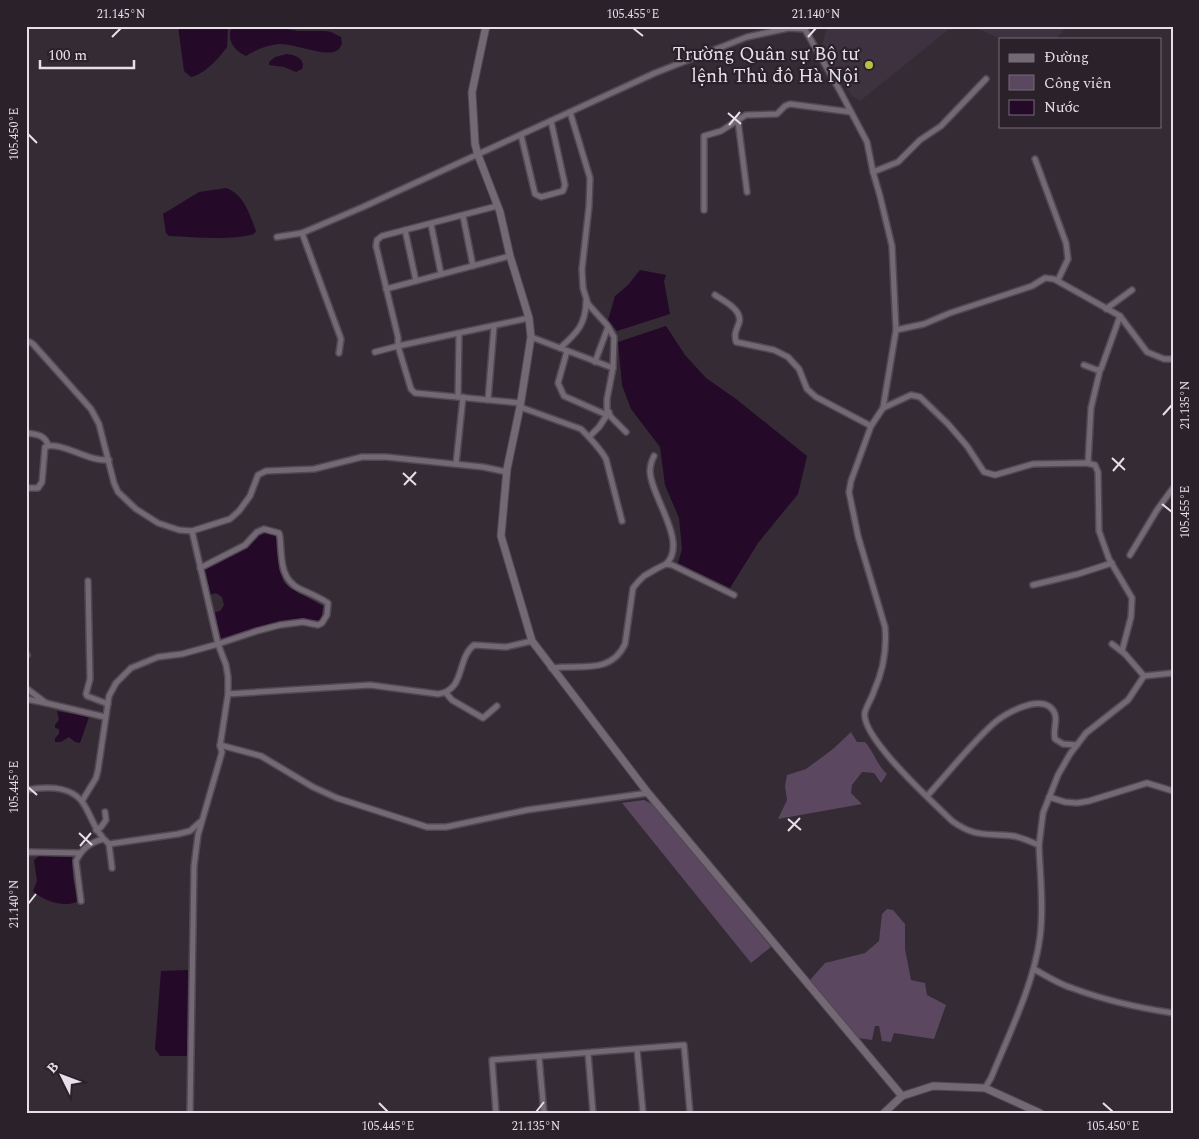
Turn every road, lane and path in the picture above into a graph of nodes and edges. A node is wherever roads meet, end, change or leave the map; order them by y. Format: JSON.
{"nodes":[{"id":1,"x":486,"y":26,"type":"edge"},
{"id":2,"x":803,"y":28,"type":"edge"},
{"id":3,"x":986,"y":79,"type":"dead end"},
{"id":4,"x":570,"y":112,"type":"junction"},
{"id":5,"x":851,"y":112,"type":"junction"},
{"id":6,"x":550,"y":121,"type":"junction"},
{"id":7,"x":738,"y":121,"type":"junction"},
{"id":8,"x":521,"y":135,"type":"junction"},
{"id":9,"x":478,"y":155,"type":"junction"},
{"id":10,"x":1035,"y":159,"type":"dead end"},
{"id":11,"x":873,"y":172,"type":"junction"},
{"id":12,"x":747,"y":192,"type":"dead end"},
{"id":13,"x":497,"y":206,"type":"junction"},
{"id":14,"x":704,"y":210,"type":"dead end"},
{"id":15,"x":463,"y":216,"type":"junction"},
{"id":16,"x":431,"y":224,"type":"junction"},
{"id":17,"x":405,"y":230,"type":"junction"},
{"id":18,"x":302,"y":233,"type":"junction"},
{"id":19,"x":277,"y":237,"type":"dead end"},
{"id":20,"x":510,"y":256,"type":"junction"},
{"id":21,"x":473,"y":266,"type":"junction"},
{"id":22,"x":441,"y":274,"type":"junction"},
{"id":23,"x":1058,"y":280,"type":"junction"},
{"id":24,"x":416,"y":281,"type":"junction"},
{"id":25,"x":386,"y":289,"type":"junction"},
{"id":26,"x":1132,"y":290,"type":"dead end"},
{"id":27,"x":715,"y":295,"type":"dead end"},
{"id":28,"x":586,"y":298,"type":"junction"},
{"id":29,"x":1106,"y":309,"type":"junction"},
{"id":30,"x":1120,"y":316,"type":"junction"},
{"id":31,"x":529,"y":318,"type":"junction"},
{"id":32,"x":494,"y":326,"type":"junction"},
{"id":33,"x":608,"y":327,"type":"junction"},
{"id":34,"x":896,"y":330,"type":"junction"},
{"id":35,"x":459,"y":333,"type":"junction"},
{"id":36,"x":531,"y":337,"type":"junction"},
{"id":37,"x":26,"y":343,"type":"edge"},
{"id":38,"x":398,"y":346,"type":"junction"},
{"id":39,"x":560,"y":348,"type":"junction"},
{"id":40,"x":567,"y":351,"type":"junction"},
{"id":41,"x":376,"y":352,"type":"dead end"},
{"id":42,"x":340,"y":354,"type":"dead end"},
{"id":43,"x":1173,"y":359,"type":"edge"},
{"id":44,"x":595,"y":362,"type":"junction"},
{"id":45,"x":1084,"y":365,"type":"dead end"},
{"id":46,"x":613,"y":368,"type":"junction"},
{"id":47,"x":1100,"y":370,"type":"junction"},
{"id":48,"x":460,"y":397,"type":"junction"},
{"id":49,"x":488,"y":400,"type":"junction"},
{"id":50,"x":520,"y":405,"type":"junction"},
{"id":51,"x":883,"y":408,"type":"junction"},
{"id":52,"x":608,"y":414,"type":"junction"},
{"id":53,"x":871,"y":426,"type":"junction"},
{"id":54,"x":626,"y":432,"type":"dead end"},
{"id":55,"x":26,"y":433,"type":"edge"},
{"id":56,"x":588,"y":437,"type":"junction"},
{"id":57,"x":48,"y":445,"type":"junction"},
{"id":58,"x":654,"y":456,"type":"dead end"},
{"id":59,"x":109,"y":460,"type":"junction"},
{"id":60,"x":1088,"y":463,"type":"junction"},
{"id":61,"x":456,"y":464,"type":"junction"},
{"id":62,"x":507,"y":472,"type":"junction"},
{"id":63,"x":26,"y":488,"type":"edge"},
{"id":64,"x":1173,"y":488,"type":"edge"},
{"id":65,"x":622,"y":521,"type":"dead end"},
{"id":66,"x":192,"y":531,"type":"junction"},
{"id":67,"x":1130,"y":555,"type":"dead end"},
{"id":68,"x":1112,"y":563,"type":"junction"},
{"id":69,"x":666,"y":564,"type":"junction"},
{"id":70,"x":200,"y":568,"type":"junction"},
{"id":71,"x":88,"y":581,"type":"dead end"},
{"id":72,"x":1033,"y":585,"type":"dead end"},
{"id":73,"x":734,"y":594,"type":"dead end"},
{"id":74,"x":532,"y":641,"type":"junction"},
{"id":75,"x":218,"y":644,"type":"junction"},
{"id":76,"x":1112,"y":644,"type":"dead end"},
{"id":77,"x":1122,"y":651,"type":"junction"},
{"id":78,"x":551,"y":668,"type":"junction"},
{"id":79,"x":1173,"y":673,"type":"edge"},
{"id":80,"x":1144,"y":676,"type":"junction"},
{"id":81,"x":26,"y":688,"type":"edge"},
{"id":82,"x":446,"y":693,"type":"junction"},
{"id":83,"x":228,"y":694,"type":"junction"},
{"id":84,"x":26,"y":699,"type":"edge"},
{"id":85,"x":46,"y":703,"type":"junction"},
{"id":86,"x":108,"y":704,"type":"junction"},
{"id":87,"x":497,"y":706,"type":"dead end"},
{"id":88,"x":105,"y":717,"type":"junction"},
{"id":89,"x":220,"y":745,"type":"junction"},
{"id":90,"x":1077,"y":746,"type":"junction"},
{"id":91,"x":26,"y":790,"type":"edge"},
{"id":92,"x":1173,"y":791,"type":"edge"},
{"id":93,"x":648,"y":793,"type":"junction"},
{"id":94,"x":928,"y":796,"type":"junction"},
{"id":95,"x":1049,"y":797,"type":"junction"},
{"id":96,"x":82,"y":801,"type":"junction"},
{"id":97,"x":105,"y":812,"type":"dead end"},
{"id":98,"x":202,"y":820,"type":"junction"},
{"id":99,"x":96,"y":830,"type":"junction"},
{"id":100,"x":103,"y":839,"type":"junction"},
{"id":101,"x":109,"y":844,"type":"junction"},
{"id":102,"x":1039,"y":845,"type":"junction"},
{"id":103,"x":80,"y":853,"type":"junction"},
{"id":104,"x":26,"y":854,"type":"edge"},
{"id":105,"x":112,"y":868,"type":"dead end"},
{"id":106,"x":81,"y":901,"type":"dead end"},
{"id":107,"x":1034,"y":969,"type":"junction"},
{"id":108,"x":1173,"y":1013,"type":"edge"},
{"id":109,"x":637,"y":1049,"type":"junction"},
{"id":110,"x":588,"y":1053,"type":"junction"},
{"id":111,"x":539,"y":1057,"type":"junction"},
{"id":112,"x":985,"y":1088,"type":"junction"},
{"id":113,"x":902,"y":1096,"type":"junction"},
{"id":114,"x":190,"y":1113,"type":"edge"},
{"id":115,"x":496,"y":1113,"type":"edge"},
{"id":116,"x":544,"y":1113,"type":"edge"},
{"id":117,"x":593,"y":1113,"type":"edge"},
{"id":118,"x":643,"y":1113,"type":"edge"},
{"id":119,"x":690,"y":1113,"type":"edge"},
{"id":120,"x":884,"y":1113,"type":"edge"},
{"id":121,"x":1040,"y":1113,"type":"edge"}],
"edges":[{"from":1,"to":9,"type":"street"},
{"from":2,"to":4,"type":"street"},
{"from":2,"to":5,"type":"street"},
{"from":3,"to":11,"type":"street"},
{"from":4,"to":6,"type":"street"},
{"from":4,"to":28,"type":"street"},
{"from":5,"to":7,"type":"street"},
{"from":5,"to":11,"type":"street"},
{"from":6,"to":8,"type":"street"},
{"from":6,"to":8,"type":"street"},
{"from":7,"to":12,"type":"street"},
{"from":7,"to":14,"type":"street"},
{"from":8,"to":9,"type":"street"},
{"from":9,"to":13,"type":"street"},
{"from":9,"to":18,"type":"street"},
{"from":10,"to":23,"type":"street"},
{"from":11,"to":34,"type":"street"},
{"from":13,"to":15,"type":"street"},
{"from":13,"to":20,"type":"street"},
{"from":15,"to":16,"type":"street"},
{"from":15,"to":21,"type":"street"},
{"from":16,"to":17,"type":"street"},
{"from":16,"to":22,"type":"street"},
{"from":17,"to":24,"type":"street"},
{"from":17,"to":25,"type":"street"},
{"from":18,"to":19,"type":"street"},
{"from":18,"to":42,"type":"street"},
{"from":20,"to":21,"type":"street"},
{"from":20,"to":31,"type":"street"},
{"from":21,"to":22,"type":"street"},
{"from":22,"to":24,"type":"street"},
{"from":23,"to":29,"type":"street"},
{"from":23,"to":34,"type":"street"},
{"from":24,"to":25,"type":"street"},
{"from":25,"to":38,"type":"street"},
{"from":26,"to":29,"type":"street"},
{"from":27,"to":53,"type":"street"},
{"from":28,"to":33,"type":"street"},
{"from":28,"to":39,"type":"street"},
{"from":29,"to":30,"type":"street"},
{"from":30,"to":43,"type":"street"},
{"from":30,"to":47,"type":"street"},
{"from":31,"to":32,"type":"street"},
{"from":31,"to":36,"type":"street"},
{"from":32,"to":35,"type":"street"},
{"from":32,"to":49,"type":"street"},
{"from":33,"to":44,"type":"street"},
{"from":33,"to":46,"type":"street"},
{"from":34,"to":51,"type":"street"},
{"from":35,"to":38,"type":"street"},
{"from":35,"to":48,"type":"street"},
{"from":36,"to":39,"type":"street"},
{"from":36,"to":50,"type":"street"},
{"from":37,"to":59,"type":"street"},
{"from":38,"to":41,"type":"street"},
{"from":38,"to":48,"type":"street"},
{"from":39,"to":40,"type":"street"},
{"from":40,"to":44,"type":"street"},
{"from":40,"to":52,"type":"street"},
{"from":44,"to":46,"type":"street"},
{"from":45,"to":47,"type":"street"},
{"from":46,"to":52,"type":"street"},
{"from":47,"to":60,"type":"street"},
{"from":48,"to":49,"type":"street"},
{"from":48,"to":61,"type":"street"},
{"from":49,"to":50,"type":"street"},
{"from":50,"to":56,"type":"street"},
{"from":50,"to":62,"type":"street"},
{"from":51,"to":53,"type":"street"},
{"from":51,"to":60,"type":"street"},
{"from":52,"to":54,"type":"street"},
{"from":52,"to":56,"type":"street"},
{"from":53,"to":94,"type":"street"},
{"from":55,"to":57,"type":"street"},
{"from":56,"to":65,"type":"street"},
{"from":57,"to":59,"type":"street"},
{"from":57,"to":63,"type":"street"},
{"from":58,"to":69,"type":"street"},
{"from":59,"to":66,"type":"street"},
{"from":60,"to":68,"type":"street"},
{"from":61,"to":62,"type":"street"},
{"from":61,"to":66,"type":"street"},
{"from":62,"to":74,"type":"street"},
{"from":64,"to":67,"type":"street"},
{"from":66,"to":70,"type":"street"},
{"from":68,"to":72,"type":"street"},
{"from":68,"to":77,"type":"street"},
{"from":69,"to":73,"type":"street"},
{"from":69,"to":78,"type":"street"},
{"from":70,"to":75,"type":"street"},
{"from":70,"to":75,"type":"street"},
{"from":71,"to":86,"type":"street"},
{"from":74,"to":78,"type":"street"},
{"from":74,"to":82,"type":"street"},
{"from":75,"to":83,"type":"street"},
{"from":75,"to":86,"type":"street"},
{"from":76,"to":77,"type":"street"},
{"from":77,"to":80,"type":"street"},
{"from":78,"to":93,"type":"street"},
{"from":79,"to":80,"type":"street"},
{"from":80,"to":90,"type":"street"},
{"from":81,"to":85,"type":"street"},
{"from":82,"to":83,"type":"street"},
{"from":82,"to":87,"type":"street"},
{"from":83,"to":89,"type":"street"},
{"from":84,"to":85,"type":"street"},
{"from":85,"to":88,"type":"street"},
{"from":86,"to":88,"type":"street"},
{"from":88,"to":96,"type":"street"},
{"from":89,"to":93,"type":"street"},
{"from":89,"to":98,"type":"street"},
{"from":90,"to":94,"type":"street"},
{"from":90,"to":95,"type":"street"},
{"from":91,"to":96,"type":"street"},
{"from":92,"to":95,"type":"street"},
{"from":93,"to":113,"type":"street"},
{"from":94,"to":102,"type":"street"},
{"from":95,"to":102,"type":"street"},
{"from":96,"to":99,"type":"street"},
{"from":97,"to":99,"type":"street"},
{"from":98,"to":101,"type":"street"},
{"from":98,"to":114,"type":"street"},
{"from":99,"to":100,"type":"street"},
{"from":100,"to":101,"type":"street"},
{"from":100,"to":103,"type":"street"},
{"from":101,"to":105,"type":"street"},
{"from":102,"to":107,"type":"street"},
{"from":103,"to":104,"type":"street"},
{"from":103,"to":106,"type":"street"},
{"from":107,"to":108,"type":"street"},
{"from":107,"to":112,"type":"street"},
{"from":109,"to":110,"type":"street"},
{"from":109,"to":118,"type":"street"},
{"from":109,"to":119,"type":"street"},
{"from":110,"to":111,"type":"street"},
{"from":110,"to":117,"type":"street"},
{"from":111,"to":115,"type":"street"},
{"from":111,"to":116,"type":"street"},
{"from":112,"to":113,"type":"street"},
{"from":112,"to":121,"type":"street"},
{"from":113,"to":120,"type":"street"}]}
